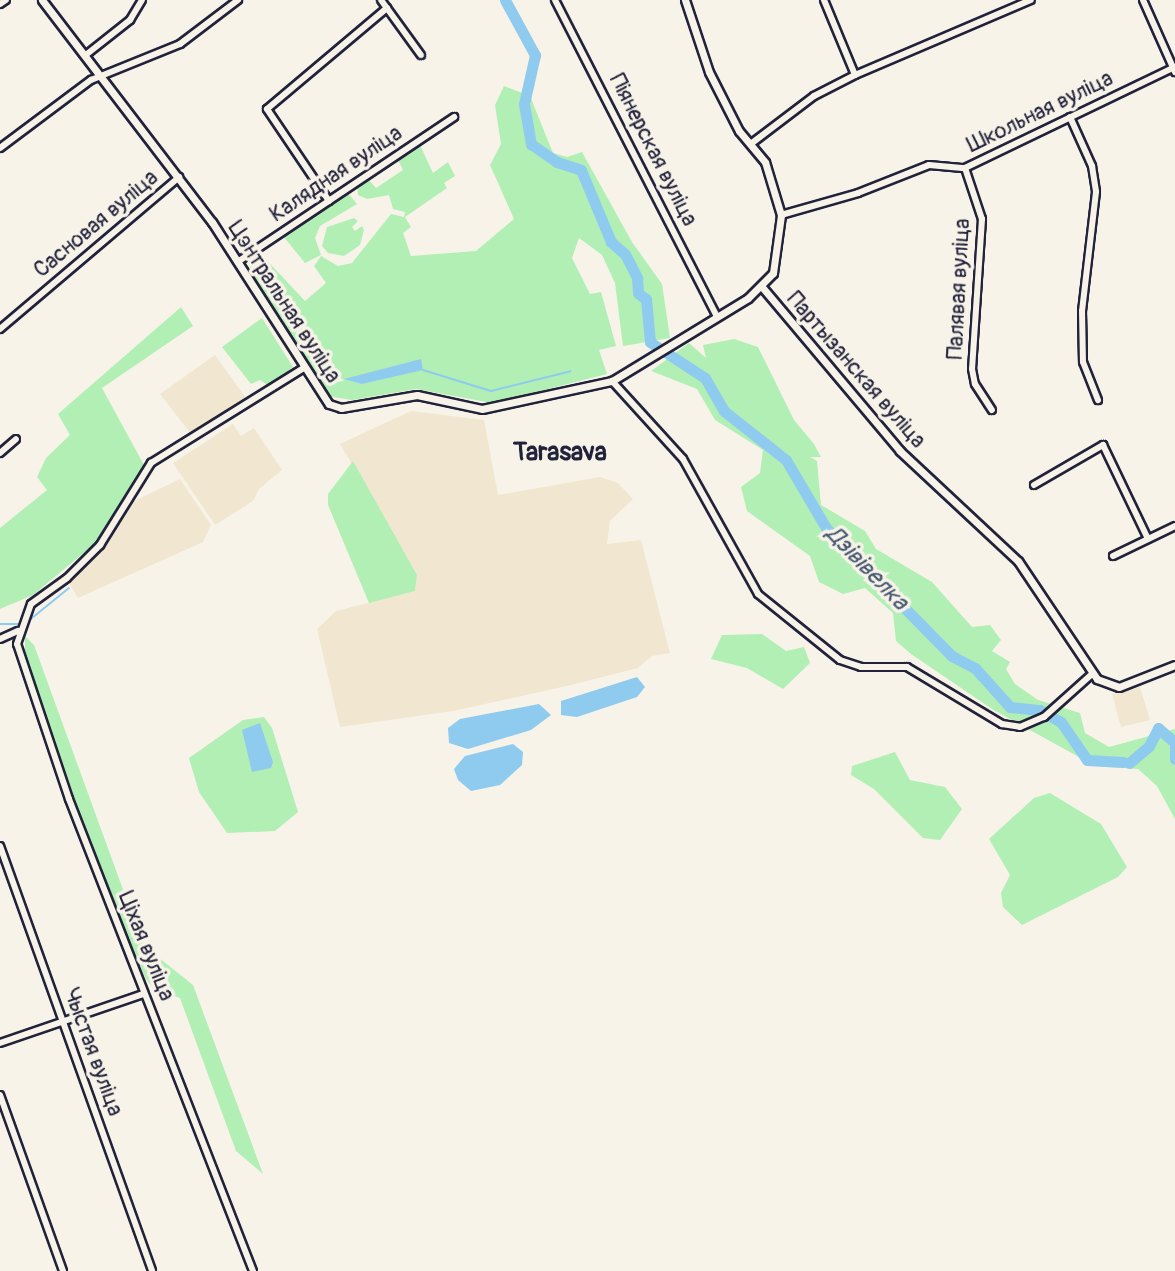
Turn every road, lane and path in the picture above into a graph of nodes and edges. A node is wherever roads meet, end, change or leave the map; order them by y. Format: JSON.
{"nodes":[{"id":1,"x":6,"y":0,"type":"edge"},
{"id":2,"x":42,"y":0,"type":"edge"},
{"id":3,"x":142,"y":0,"type":"edge"},
{"id":4,"x":238,"y":0,"type":"edge"},
{"id":5,"x":381,"y":0,"type":"edge"},
{"id":6,"x":555,"y":0,"type":"edge"},
{"id":7,"x":685,"y":0,"type":"edge"},
{"id":8,"x":824,"y":0,"type":"edge"},
{"id":9,"x":1143,"y":0,"type":"edge"},
{"id":10,"x":1026,"y":1,"type":"edge"},
{"id":11,"x":0,"y":4,"type":"edge"},
{"id":12,"x":387,"y":8,"type":"junction"},
{"id":13,"x":87,"y":54,"type":"junction"},
{"id":14,"x":421,"y":55,"type":"dead end"},
{"id":15,"x":1174,"y":69,"type":"edge"},
{"id":16,"x":103,"y":74,"type":"junction"},
{"id":17,"x":855,"y":75,"type":"junction"},
{"id":18,"x":454,"y":117,"type":"dead end"},
{"id":19,"x":1070,"y":117,"type":"junction"},
{"id":20,"x":752,"y":143,"type":"junction"},
{"id":21,"x":0,"y":148,"type":"edge"},
{"id":22,"x":965,"y":168,"type":"junction"},
{"id":23,"x":179,"y":177,"type":"junction"},
{"id":24,"x":329,"y":201,"type":"junction"},
{"id":25,"x":781,"y":215,"type":"junction"},
{"id":26,"x":239,"y":261,"type":"junction"},
{"id":27,"x":762,"y":287,"type":"junction"},
{"id":28,"x":717,"y":317,"type":"junction"},
{"id":29,"x":0,"y":329,"type":"edge"},
{"id":30,"x":305,"y":367,"type":"junction"},
{"id":31,"x":612,"y":381,"type":"junction"},
{"id":32,"x":1098,"y":400,"type":"dead end"},
{"id":33,"x":992,"y":410,"type":"dead end"},
{"id":34,"x":16,"y":439,"type":"dead end"},
{"id":35,"x":0,"y":453,"type":"edge"},
{"id":36,"x":1034,"y":485,"type":"dead end"},
{"id":37,"x":1175,"y":526,"type":"edge"},
{"id":38,"x":1148,"y":539,"type":"junction"},
{"id":39,"x":1113,"y":556,"type":"dead end"},
{"id":40,"x":18,"y":631,"type":"junction"},
{"id":41,"x":0,"y":639,"type":"edge"},
{"id":42,"x":1175,"y":665,"type":"edge"},
{"id":43,"x":1093,"y":673,"type":"junction"},
{"id":44,"x":0,"y":846,"type":"edge"},
{"id":45,"x":143,"y":994,"type":"junction"},
{"id":46,"x":63,"y":1021,"type":"junction"},
{"id":47,"x":0,"y":1043,"type":"edge"},
{"id":48,"x":0,"y":1095,"type":"edge"},
{"id":49,"x":63,"y":1271,"type":"edge"},
{"id":50,"x":152,"y":1271,"type":"edge"},
{"id":51,"x":253,"y":1271,"type":"edge"}],
"edges":[{"from":1,"to":11,"type":"street"},
{"from":2,"to":13,"type":"street","name":"Цэнтральная вуліца"},
{"from":3,"to":13,"type":"street"},
{"from":4,"to":16,"type":"street"},
{"from":5,"to":12,"type":"street"},
{"from":6,"to":28,"type":"street","name":"Піянерская вуліца"},
{"from":7,"to":20,"type":"street","name":"Партызанская вуліца"},
{"from":8,"to":17,"type":"street"},
{"from":9,"to":15,"type":"street"},
{"from":10,"to":17,"type":"street"},
{"from":12,"to":14,"type":"street"},
{"from":12,"to":24,"type":"street"},
{"from":13,"to":16,"type":"street","name":"Цэнтральная вуліца"},
{"from":15,"to":19,"type":"street","name":"Школьная вуліца"},
{"from":16,"to":21,"type":"street"},
{"from":16,"to":23,"type":"street","name":"Цэнтральная вуліца"},
{"from":17,"to":20,"type":"street"},
{"from":18,"to":24,"type":"street","name":"Калядная вуліца"},
{"from":19,"to":22,"type":"street","name":"Школьная вуліца"},
{"from":19,"to":32,"type":"street"},
{"from":20,"to":25,"type":"street","name":"Партызанская вуліца"},
{"from":22,"to":25,"type":"street","name":"Школьная вуліца"},
{"from":22,"to":33,"type":"street","name":"Палявая вуліца"},
{"from":23,"to":26,"type":"street","name":"Цэнтральная вуліца"},
{"from":23,"to":29,"type":"street","name":"Сасновая вуліца"},
{"from":24,"to":26,"type":"street","name":"Калядная вуліца"},
{"from":25,"to":27,"type":"street","name":"Партызанская вуліца"},
{"from":26,"to":30,"type":"street","name":"Цэнтральная вуліца"},
{"from":27,"to":28,"type":"street","name":"Цэнтральная вуліца"},
{"from":27,"to":43,"type":"street","name":"Партызанская вуліца"},
{"from":28,"to":31,"type":"street","name":"Цэнтральная вуліца"},
{"from":30,"to":31,"type":"street","name":"Цэнтральная вуліца"},
{"from":30,"to":40,"type":"street"},
{"from":31,"to":43,"type":"street"},
{"from":34,"to":35,"type":"street"},
{"from":36,"to":38,"type":"street"},
{"from":37,"to":38,"type":"street"},
{"from":38,"to":39,"type":"street"},
{"from":40,"to":41,"type":"street"},
{"from":40,"to":45,"type":"street","name":"Ціхая вуліца"},
{"from":42,"to":43,"type":"street"},
{"from":44,"to":46,"type":"street","name":"Чыстая вуліца"},
{"from":45,"to":46,"type":"street"},
{"from":45,"to":51,"type":"street","name":"Ціхая вуліца"},
{"from":46,"to":47,"type":"street"},
{"from":46,"to":50,"type":"street","name":"Чыстая вуліца"},
{"from":48,"to":49,"type":"street"}]}
